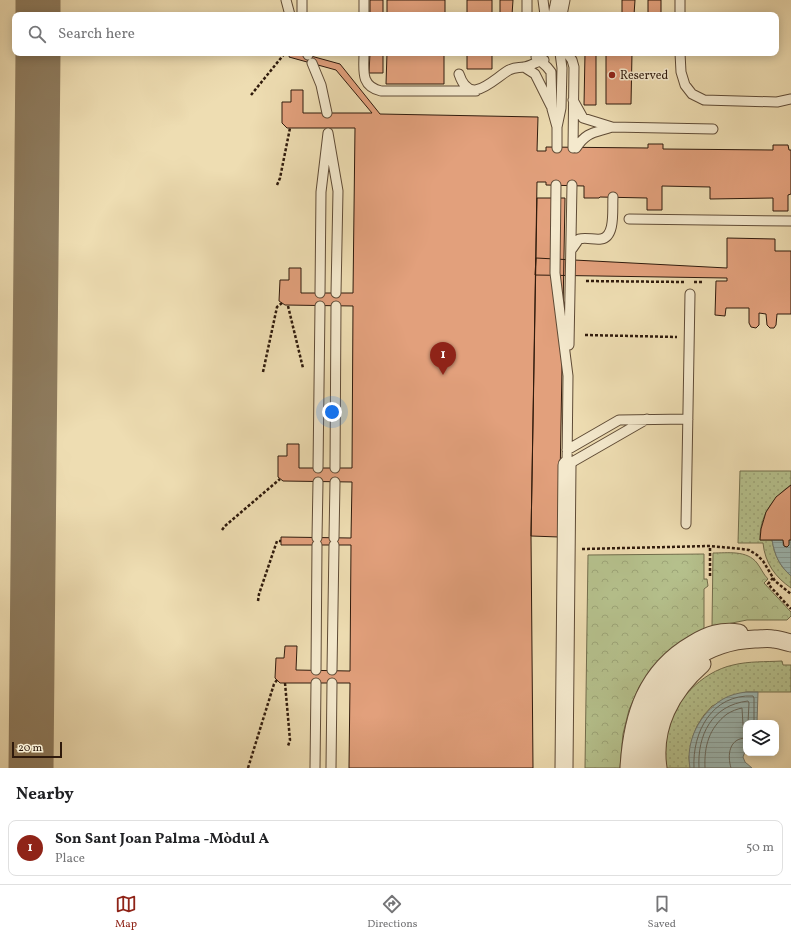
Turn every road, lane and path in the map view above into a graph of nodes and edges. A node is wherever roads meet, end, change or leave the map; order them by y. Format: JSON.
{"nodes":[{"id":1,"x":286,"y":0,"type":"edge"},
{"id":2,"x":302,"y":0,"type":"edge"},
{"id":3,"x":364,"y":0,"type":"edge"},
{"id":4,"x":527,"y":0,"type":"edge"},
{"id":5,"x":543,"y":0,"type":"edge"},
{"id":6,"x":565,"y":0,"type":"edge"},
{"id":7,"x":680,"y":0,"type":"edge"},
{"id":8,"x":557,"y":1,"type":"edge"},
{"id":9,"x":289,"y":12,"type":"edge"},
{"id":10,"x":302,"y":12,"type":"edge"},
{"id":11,"x":364,"y":12,"type":"edge"},
{"id":12,"x":527,"y":12,"type":"edge"},
{"id":13,"x":545,"y":12,"type":"edge"},
{"id":14,"x":554,"y":12,"type":"edge"},
{"id":15,"x":563,"y":12,"type":"edge"},
{"id":16,"x":680,"y":12,"type":"edge"},
{"id":17,"x":283,"y":56,"type":"edge"},
{"id":18,"x":364,"y":56,"type":"edge"},
{"id":19,"x":553,"y":56,"type":"edge"},
{"id":20,"x":560,"y":56,"type":"edge"},
{"id":21,"x":569,"y":56,"type":"edge"},
{"id":22,"x":680,"y":56,"type":"edge"},
{"id":23,"x":309,"y":57,"type":"edge"},
{"id":24,"x":538,"y":58,"type":"edge"},
{"id":25,"x":524,"y":67,"type":"junction"},
{"id":26,"x":459,"y":74,"type":"dead end"},
{"id":27,"x":476,"y":91,"type":"junction"},
{"id":28,"x":251,"y":95,"type":"dead end"},
{"id":29,"x":791,"y":99,"type":"edge"},
{"id":30,"x":574,"y":100,"type":"junction"},
{"id":31,"x":552,"y":109,"type":"junction"},
{"id":32,"x":327,"y":113,"type":"dead end"},
{"id":33,"x":557,"y":127,"type":"junction"},
{"id":34,"x":612,"y":127,"type":"junction"},
{"id":35,"x":290,"y":128,"type":"dead end"},
{"id":36,"x":713,"y":129,"type":"dead end"},
{"id":37,"x":557,"y":148,"type":"dead end"},
{"id":38,"x":277,"y":185,"type":"dead end"},
{"id":39,"x":556,"y":185,"type":"dead end"},
{"id":40,"x":572,"y":186,"type":"dead end"},
{"id":41,"x":613,"y":197,"type":"dead end"},
{"id":42,"x":629,"y":219,"type":"dead end"},
{"id":43,"x":791,"y":221,"type":"edge"},
{"id":44,"x":571,"y":250,"type":"junction"},
{"id":45,"x":586,"y":281,"type":"dead end"},
{"id":46,"x":704,"y":282,"type":"dead end"},
{"id":47,"x":320,"y":293,"type":"dead end"},
{"id":48,"x":336,"y":293,"type":"dead end"},
{"id":49,"x":690,"y":294,"type":"dead end"},
{"id":50,"x":282,"y":303,"type":"dead end"},
{"id":51,"x":288,"y":306,"type":"dead end"},
{"id":52,"x":320,"y":306,"type":"dead end"},
{"id":53,"x":336,"y":306,"type":"dead end"},
{"id":54,"x":585,"y":335,"type":"dead end"},
{"id":55,"x":678,"y":337,"type":"dead end"},
{"id":56,"x":303,"y":368,"type":"dead end"},
{"id":57,"x":263,"y":372,"type":"dead end"},
{"id":58,"x":568,"y":376,"type":"junction"},
{"id":59,"x":647,"y":419,"type":"junction"},
{"id":60,"x":688,"y":419,"type":"junction"},
{"id":61,"x":567,"y":457,"type":"junction"},
{"id":62,"x":318,"y":468,"type":"dead end"},
{"id":63,"x":335,"y":468,"type":"dead end"},
{"id":64,"x":280,"y":479,"type":"dead end"},
{"id":65,"x":318,"y":482,"type":"dead end"},
{"id":66,"x":334,"y":482,"type":"dead end"},
{"id":67,"x":686,"y":524,"type":"dead end"},
{"id":68,"x":222,"y":530,"type":"dead end"},
{"id":69,"x":281,"y":541,"type":"dead end"},
{"id":70,"x":710,"y":546,"type":"junction"},
{"id":71,"x":581,"y":549,"type":"dead end"},
{"id":72,"x":710,"y":576,"type":"dead end"},
{"id":73,"x":773,"y":578,"type":"junction"},
{"id":74,"x":791,"y":594,"type":"edge"},
{"id":75,"x":258,"y":601,"type":"dead end"},
{"id":76,"x":791,"y":609,"type":"edge"},
{"id":77,"x":791,"y":636,"type":"edge"},
{"id":78,"x":769,"y":639,"type":"junction"},
{"id":79,"x":739,"y":640,"type":"junction"},
{"id":80,"x":791,"y":644,"type":"edge"},
{"id":81,"x":316,"y":670,"type":"dead end"},
{"id":82,"x":332,"y":670,"type":"dead end"},
{"id":83,"x":277,"y":680,"type":"dead end"},
{"id":84,"x":285,"y":683,"type":"dead end"},
{"id":85,"x":316,"y":683,"type":"dead end"},
{"id":86,"x":332,"y":683,"type":"dead end"},
{"id":87,"x":288,"y":746,"type":"dead end"},
{"id":88,"x":248,"y":768,"type":"edge"},
{"id":89,"x":315,"y":768,"type":"edge"},
{"id":90,"x":331,"y":768,"type":"edge"},
{"id":91,"x":564,"y":768,"type":"edge"},
{"id":92,"x":629,"y":768,"type":"edge"},
{"id":93,"x":644,"y":768,"type":"edge"},
{"id":94,"x":658,"y":768,"type":"edge"}],
"edges":[{"from":1,"to":9,"type":"lane"},
{"from":2,"to":10,"type":"lane"},
{"from":3,"to":11,"type":"lane"},
{"from":4,"to":12,"type":"lane"},
{"from":5,"to":13,"type":"lane"},
{"from":6,"to":15,"type":"lane"},
{"from":7,"to":16,"type":"lane"},
{"from":8,"to":14,"type":"lane"},
{"from":17,"to":28,"type":"path"},
{"from":18,"to":27,"type":"lane"},
{"from":19,"to":24,"type":"lane"},
{"from":20,"to":33,"type":"lane"},
{"from":21,"to":30,"type":"lane"},
{"from":22,"to":29,"type":"lane"},
{"from":23,"to":32,"type":"lane"},
{"from":24,"to":25,"type":"lane"},
{"from":24,"to":31,"type":"lane"},
{"from":25,"to":27,"type":"lane"},
{"from":25,"to":31,"type":"lane"},
{"from":26,"to":27,"type":"lane"},
{"from":30,"to":34,"type":"lane"},
{"from":30,"to":34,"type":"lane"},
{"from":31,"to":33,"type":"lane"},
{"from":33,"to":37,"type":"lane"},
{"from":34,"to":36,"type":"lane"},
{"from":35,"to":38,"type":"path"},
{"from":39,"to":58,"type":"lane"},
{"from":40,"to":44,"type":"lane"},
{"from":41,"to":44,"type":"lane"},
{"from":42,"to":43,"type":"lane"},
{"from":44,"to":58,"type":"lane"},
{"from":45,"to":46,"type":"path"},
{"from":47,"to":48,"type":"lane"},
{"from":49,"to":60,"type":"lane"},
{"from":50,"to":57,"type":"path"},
{"from":51,"to":56,"type":"path"},
{"from":52,"to":62,"type":"lane"},
{"from":53,"to":63,"type":"lane"},
{"from":54,"to":55,"type":"path"},
{"from":58,"to":61,"type":"lane"},
{"from":59,"to":60,"type":"lane"},
{"from":59,"to":61,"type":"lane"},
{"from":59,"to":61,"type":"lane"},
{"from":60,"to":67,"type":"lane"},
{"from":61,"to":91,"type":"street"},
{"from":64,"to":68,"type":"path"},
{"from":65,"to":81,"type":"lane"},
{"from":66,"to":82,"type":"lane"},
{"from":69,"to":75,"type":"path"},
{"from":70,"to":71,"type":"path"},
{"from":70,"to":72,"type":"path"},
{"from":70,"to":73,"type":"path"},
{"from":73,"to":74,"type":"path"},
{"from":73,"to":76,"type":"path"},
{"from":77,"to":78,"type":"lane"},
{"from":78,"to":79,"type":"street"},
{"from":78,"to":80,"type":"street"},
{"from":78,"to":92,"type":"street"},
{"from":79,"to":93,"type":"street"},
{"from":79,"to":94,"type":"street"},
{"from":83,"to":88,"type":"path"},
{"from":84,"to":87,"type":"path"},
{"from":85,"to":89,"type":"lane"},
{"from":86,"to":90,"type":"lane"}]}
